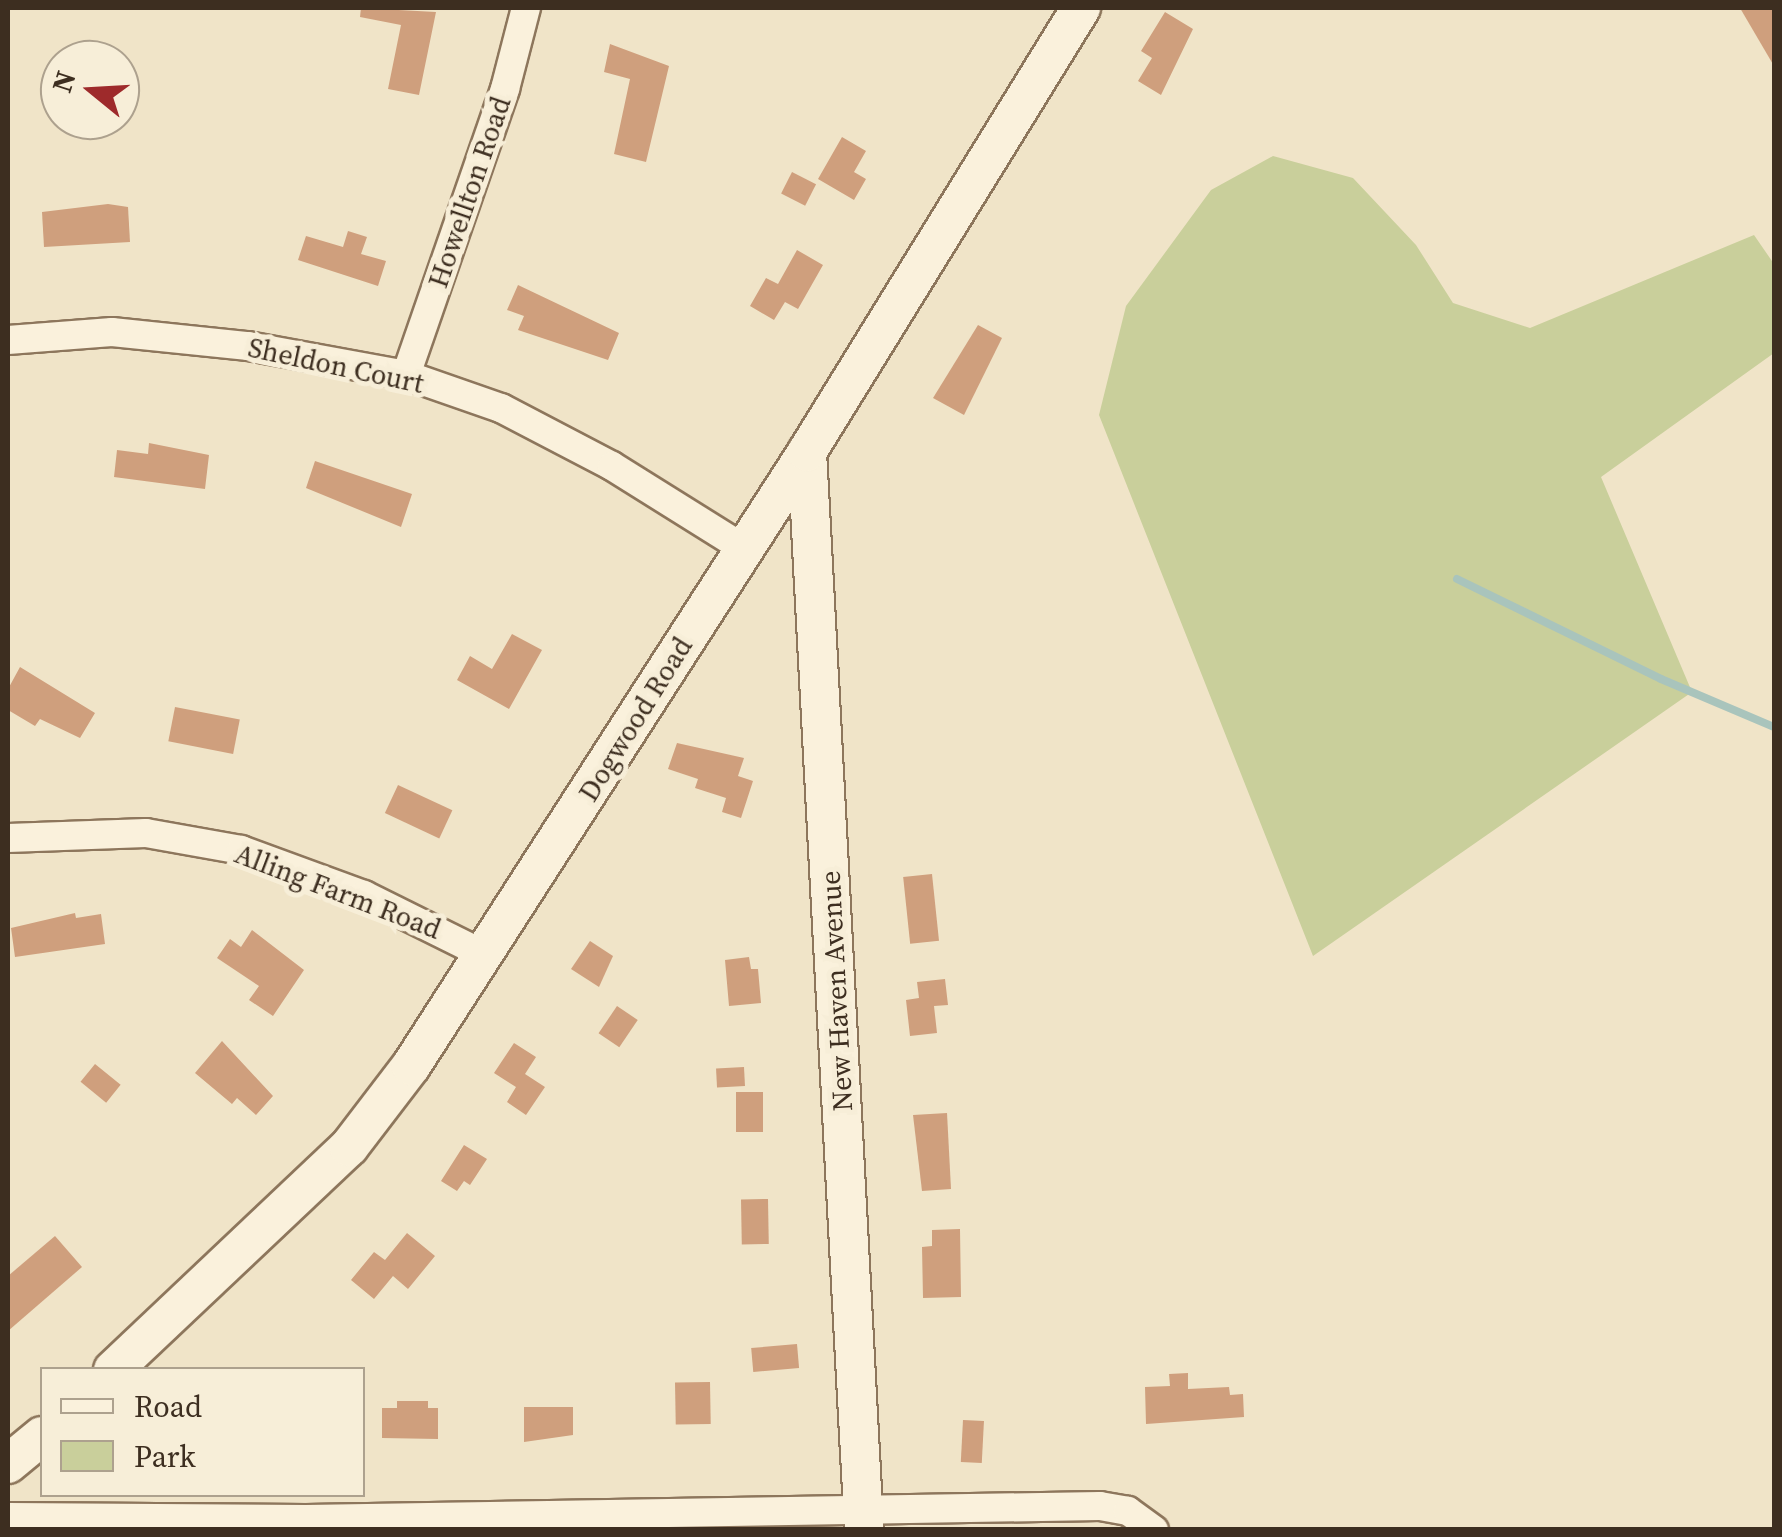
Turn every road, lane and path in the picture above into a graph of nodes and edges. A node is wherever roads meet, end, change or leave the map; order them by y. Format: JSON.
{"nodes":[{"id":1,"x":526,"y":8,"type":"edge"},
{"id":2,"x":1081,"y":8,"type":"edge"},
{"id":3,"x":8,"y":340,"type":"edge"},
{"id":4,"x":406,"y":376,"type":"junction"},
{"id":5,"x":807,"y":452,"type":"junction"},
{"id":6,"x":743,"y":548,"type":"junction"},
{"id":7,"x":8,"y":838,"type":"edge"},
{"id":8,"x":485,"y":955,"type":"junction"},
{"id":9,"x":115,"y":1367,"type":"edge"},
{"id":10,"x":40,"y":1438,"type":"edge"},
{"id":11,"x":8,"y":1464,"type":"edge"},
{"id":12,"x":8,"y":1517,"type":"edge"},
{"id":13,"x":864,"y":1518,"type":"edge"},
{"id":14,"x":305,"y":1524,"type":"edge"},
{"id":15,"x":1154,"y":1530,"type":"edge"}],
"edges":[{"from":1,"to":4,"type":"street","name":"Howellton Road"},
{"from":2,"to":5,"type":"street","name":"Dogwood Road"},
{"from":3,"to":4,"type":"street","name":"Sheldon Court"},
{"from":4,"to":6,"type":"street","name":"Sheldon Court"},
{"from":5,"to":6,"type":"street","name":"Dogwood Road"},
{"from":5,"to":13,"type":"street","name":"New Haven Avenue"},
{"from":6,"to":8,"type":"street","name":"Dogwood Road"},
{"from":7,"to":8,"type":"street","name":"Alling Farm Road"},
{"from":8,"to":9,"type":"street","name":"Dogwood Road"},
{"from":10,"to":11,"type":"street"},
{"from":12,"to":14,"type":"street"},
{"from":13,"to":14,"type":"street"},
{"from":13,"to":15,"type":"street"}]}
